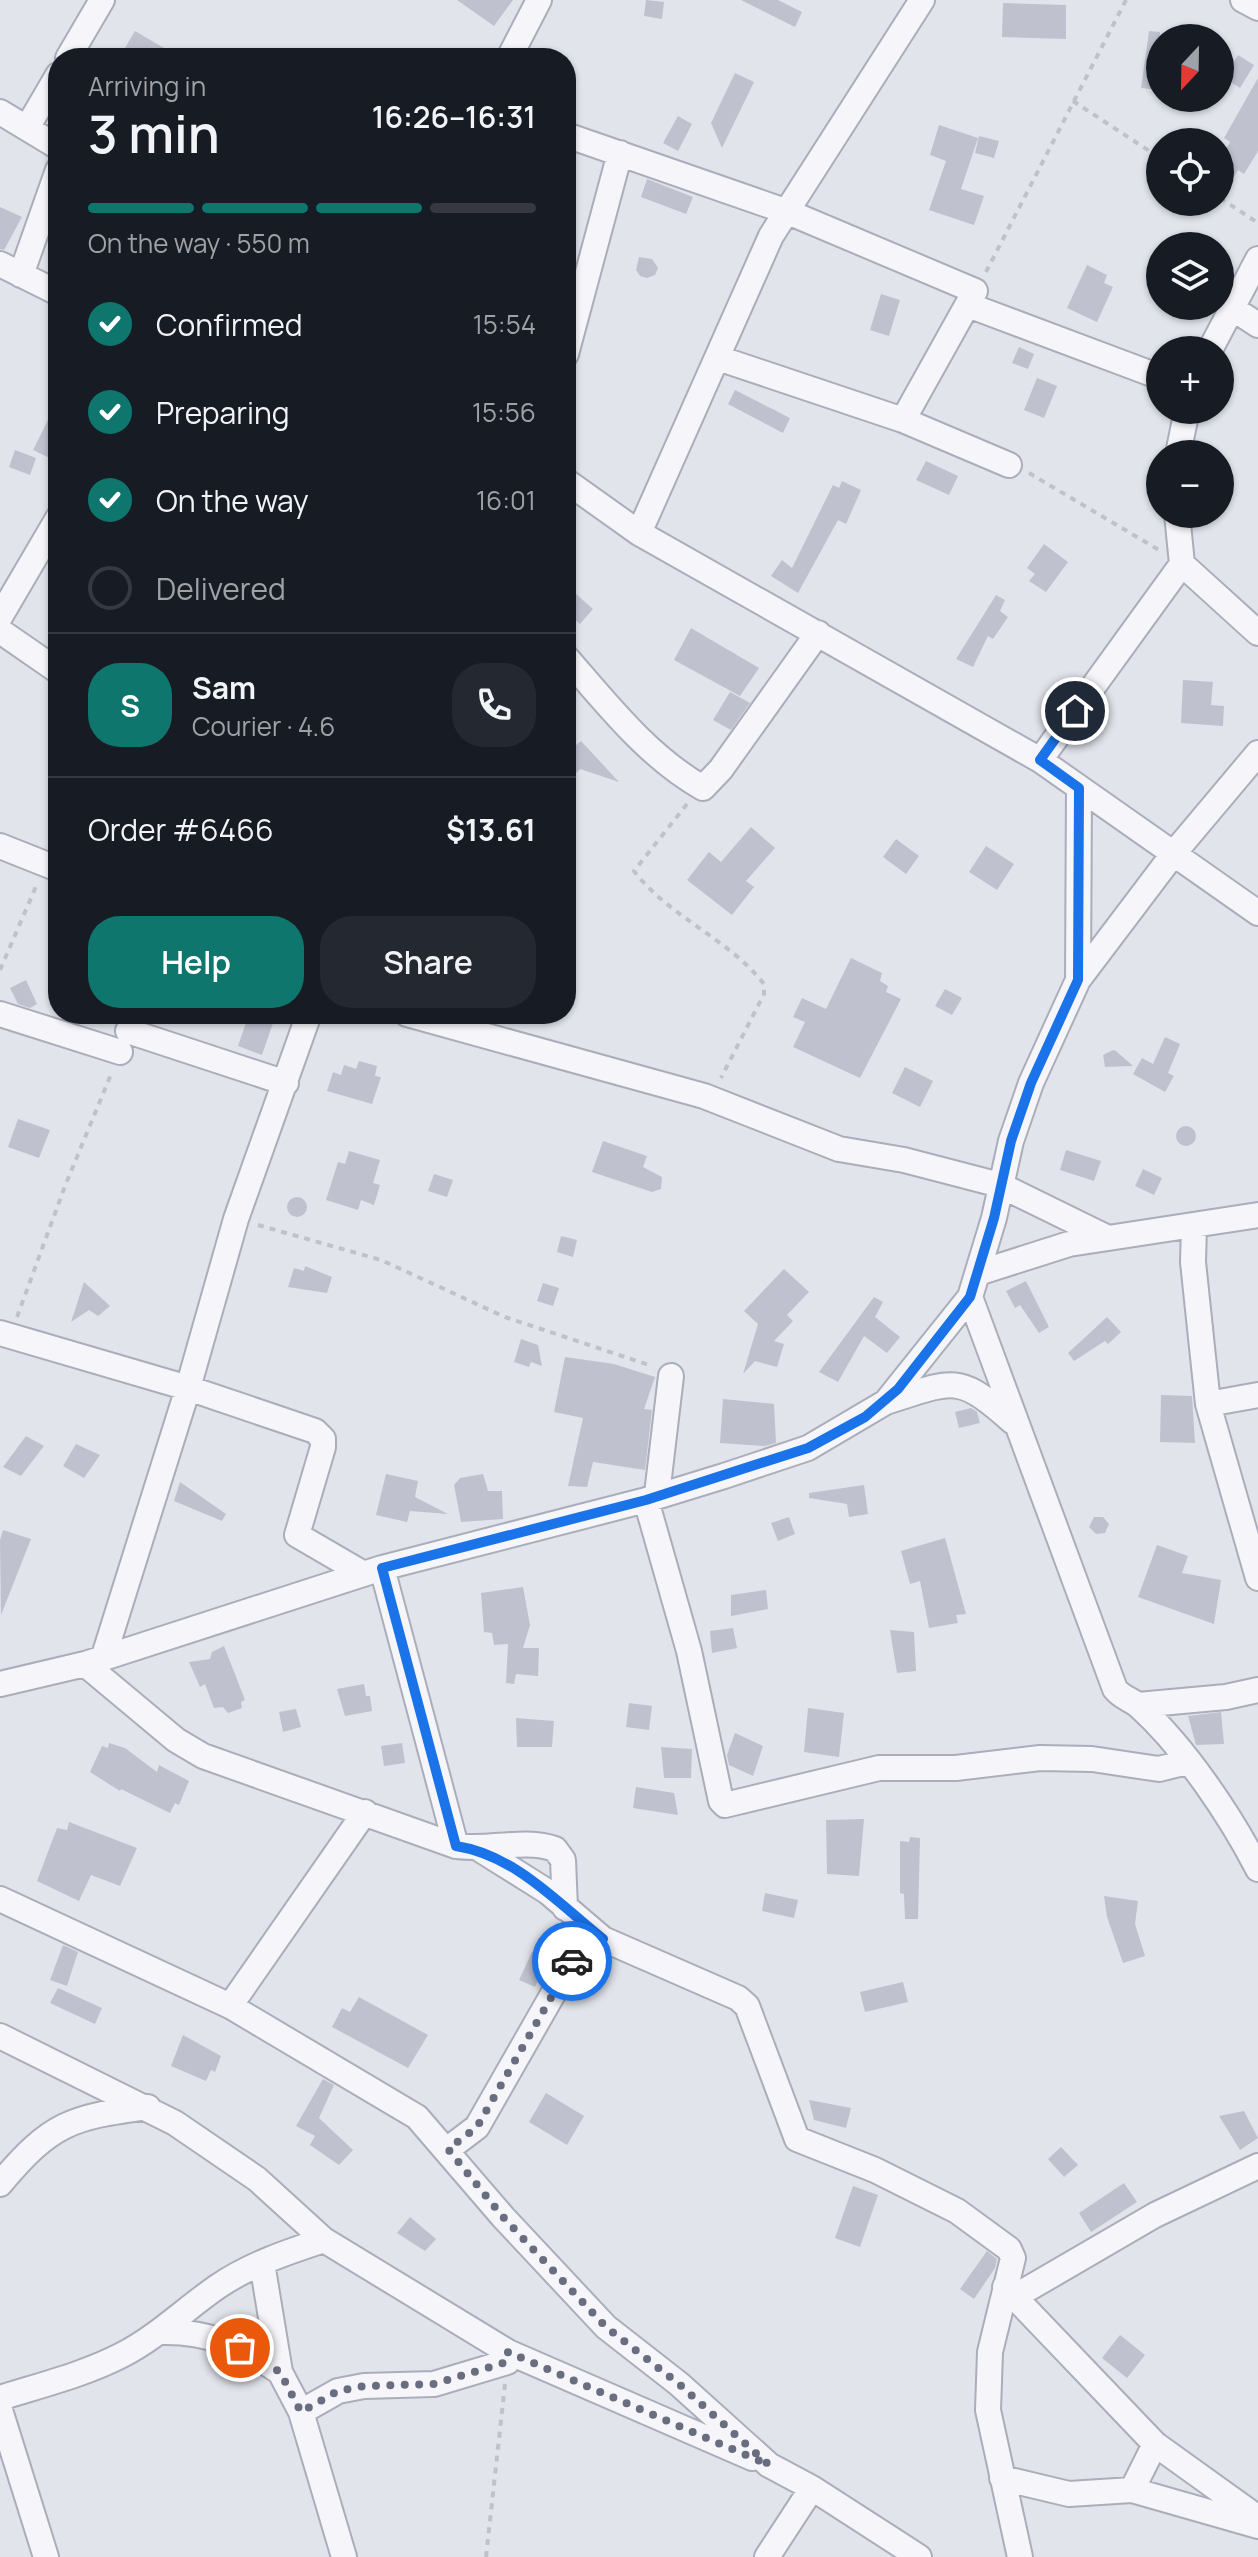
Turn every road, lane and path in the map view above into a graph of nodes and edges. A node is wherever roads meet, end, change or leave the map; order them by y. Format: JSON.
{"nodes":[{"id":1,"x":102,"y":0,"type":"edge"},
{"id":2,"x":539,"y":0,"type":"edge"},
{"id":3,"x":922,"y":0,"type":"edge"},
{"id":4,"x":1126,"y":0,"type":"edge"},
{"id":5,"x":1243,"y":0,"type":"edge"},
{"id":6,"x":1258,"y":8,"type":"edge"},
{"id":7,"x":74,"y":48,"type":"edge"},
{"id":8,"x":514,"y":48,"type":"edge"},
{"id":9,"x":48,"y":92,"type":"edge"},
{"id":10,"x":1073,"y":101,"type":"junction"},
{"id":11,"x":0,"y":112,"type":"edge"},
{"id":12,"x":27,"y":128,"type":"junction"},
{"id":13,"x":576,"y":138,"type":"edge"},
{"id":14,"x":48,"y":141,"type":"edge"},
{"id":15,"x":1146,"y":149,"type":"edge"},
{"id":16,"x":620,"y":153,"type":"junction"},
{"id":17,"x":48,"y":191,"type":"edge"},
{"id":18,"x":1234,"y":207,"type":"edge"},
{"id":19,"x":788,"y":212,"type":"junction"},
{"id":20,"x":1258,"y":223,"type":"edge"},
{"id":21,"x":1258,"y":259,"type":"edge"},
{"id":22,"x":11,"y":269,"type":"edge"},
{"id":23,"x":48,"y":288,"type":"edge"},
{"id":24,"x":972,"y":298,"type":"junction"},
{"id":25,"x":1234,"y":304,"type":"edge"},
{"id":26,"x":1234,"y":309,"type":"edge"},
{"id":27,"x":576,"y":317,"type":"edge"},
{"id":28,"x":1258,"y":325,"type":"edge"},
{"id":29,"x":718,"y":358,"type":"junction"},
{"id":30,"x":1146,"y":371,"type":"edge"},
{"id":31,"x":903,"y":420,"type":"junction"},
{"id":32,"x":1009,"y":465,"type":"joint"},
{"id":33,"x":576,"y":488,"type":"edge"},
{"id":34,"x":1178,"y":528,"type":"edge"},
{"id":35,"x":639,"y":533,"type":"junction"},
{"id":36,"x":48,"y":535,"type":"edge"},
{"id":37,"x":1182,"y":564,"type":"junction"},
{"id":38,"x":0,"y":617,"type":"edge"},
{"id":39,"x":0,"y":631,"type":"edge"},
{"id":40,"x":818,"y":633,"type":"junction"},
{"id":41,"x":1258,"y":633,"type":"edge"},
{"id":42,"x":48,"y":664,"type":"edge"},
{"id":43,"x":576,"y":668,"type":"edge"},
{"id":44,"x":1258,"y":753,"type":"edge"},
{"id":45,"x":1040,"y":760,"type":"junction"},
{"id":46,"x":703,"y":788,"type":"junction"},
{"id":47,"x":1079,"y":788,"type":"junction"},
{"id":48,"x":0,"y":846,"type":"edge"},
{"id":49,"x":1174,"y":853,"type":"junction"},
{"id":50,"x":48,"y":864,"type":"edge"},
{"id":51,"x":48,"y":874,"type":"edge"},
{"id":52,"x":1258,"y":913,"type":"edge"},
{"id":53,"x":0,"y":970,"type":"edge"},
{"id":54,"x":1078,"y":980,"type":"junction"},
{"id":55,"x":0,"y":1014,"type":"edge"},
{"id":56,"x":306,"y":1024,"type":"edge"},
{"id":57,"x":443,"y":1024,"type":"edge"},
{"id":58,"x":124,"y":1042,"type":"junction"},
{"id":59,"x":286,"y":1083,"type":"junction"},
{"id":60,"x":711,"y":1099,"type":"junction"},
{"id":61,"x":1000,"y":1185,"type":"junction"},
{"id":62,"x":1258,"y":1215,"type":"edge"},
{"id":63,"x":236,"y":1219,"type":"junction"},
{"id":64,"x":1194,"y":1226,"type":"junction"},
{"id":65,"x":1106,"y":1237,"type":"junction"},
{"id":66,"x":978,"y":1273,"type":"junction"},
{"id":67,"x":970,"y":1297,"type":"junction"},
{"id":68,"x":6,"y":1334,"type":"edge"},
{"id":69,"x":671,"y":1376,"type":"joint"},
{"id":70,"x":188,"y":1388,"type":"junction"},
{"id":71,"x":1258,"y":1395,"type":"edge"},
{"id":72,"x":886,"y":1402,"type":"junction"},
{"id":73,"x":1208,"y":1404,"type":"junction"},
{"id":74,"x":1016,"y":1425,"type":"junction"},
{"id":75,"x":652,"y":1497,"type":"junction"},
{"id":76,"x":373,"y":1571,"type":"junction"},
{"id":77,"x":1258,"y":1578,"type":"edge"},
{"id":78,"x":94,"y":1662,"type":"junction"},
{"id":79,"x":0,"y":1684,"type":"edge"},
{"id":80,"x":1258,"y":1690,"type":"edge"},
{"id":81,"x":1138,"y":1705,"type":"junction"},
{"id":82,"x":1187,"y":1762,"type":"junction"},
{"id":83,"x":365,"y":1812,"type":"junction"},
{"id":84,"x":456,"y":1846,"type":"junction"},
{"id":85,"x":481,"y":1850,"type":"junction"},
{"id":86,"x":1258,"y":1869,"type":"edge"},
{"id":87,"x":0,"y":1899,"type":"edge"},
{"id":88,"x":565,"y":1908,"type":"junction"},
{"id":89,"x":603,"y":1939,"type":"junction"},
{"id":90,"x":230,"y":2006,"type":"junction"},
{"id":91,"x":0,"y":2036,"type":"edge"},
{"id":92,"x":149,"y":2107,"type":"junction"},
{"id":93,"x":448,"y":2149,"type":"junction"},
{"id":94,"x":1258,"y":2166,"type":"edge"},
{"id":95,"x":0,"y":2184,"type":"edge"},
{"id":96,"x":324,"y":2240,"type":"junction"},
{"id":97,"x":262,"y":2263,"type":"junction"},
{"id":98,"x":1010,"y":2292,"type":"junction"},
{"id":99,"x":162,"y":2332,"type":"junction"},
{"id":100,"x":507,"y":2357,"type":"junction"},
{"id":101,"x":280,"y":2372,"type":"junction"},
{"id":102,"x":0,"y":2398,"type":"edge"},
{"id":103,"x":0,"y":2410,"type":"edge"},
{"id":104,"x":301,"y":2412,"type":"junction"},
{"id":105,"x":1155,"y":2444,"type":"junction"},
{"id":106,"x":769,"y":2465,"type":"junction"},
{"id":107,"x":1002,"y":2478,"type":"junction"},
{"id":108,"x":812,"y":2488,"type":"junction"},
{"id":109,"x":1132,"y":2490,"type":"junction"},
{"id":110,"x":1258,"y":2518,"type":"edge"},
{"id":111,"x":1258,"y":2526,"type":"edge"},
{"id":112,"x":46,"y":2557,"type":"edge"},
{"id":113,"x":344,"y":2557,"type":"edge"},
{"id":114,"x":486,"y":2557,"type":"edge"},
{"id":115,"x":767,"y":2557,"type":"edge"},
{"id":116,"x":919,"y":2557,"type":"edge"},
{"id":117,"x":1020,"y":2557,"type":"edge"}],
"edges":[{"from":1,"to":7,"type":"street"},
{"from":2,"to":8,"type":"street"},
{"from":3,"to":19,"type":"street"},
{"from":4,"to":10,"type":"path"},
{"from":5,"to":6,"type":"street"},
{"from":9,"to":12,"type":"street"},
{"from":10,"to":15,"type":"path"},
{"from":10,"to":24,"type":"path"},
{"from":11,"to":12,"type":"street"},
{"from":12,"to":14,"type":"street"},
{"from":13,"to":16,"type":"street"},
{"from":16,"to":19,"type":"street"},
{"from":16,"to":27,"type":"street"},
{"from":17,"to":22,"type":"street"},
{"from":18,"to":20,"type":"path"},
{"from":19,"to":24,"type":"street"},
{"from":19,"to":29,"type":"street"},
{"from":21,"to":25,"type":"street"},
{"from":22,"to":23,"type":"street"},
{"from":24,"to":30,"type":"street"},
{"from":24,"to":31,"type":"street"},
{"from":26,"to":28,"type":"street"},
{"from":29,"to":31,"type":"street"},
{"from":29,"to":35,"type":"street"},
{"from":31,"to":32,"type":"street"},
{"from":32,"to":37,"type":"path"},
{"from":33,"to":35,"type":"street"},
{"from":34,"to":37,"type":"street"},
{"from":35,"to":40,"type":"street"},
{"from":36,"to":38,"type":"street"},
{"from":37,"to":41,"type":"street"},
{"from":37,"to":45,"type":"street"},
{"from":39,"to":42,"type":"street"},
{"from":40,"to":45,"type":"street"},
{"from":40,"to":46,"type":"street"},
{"from":43,"to":46,"type":"street"},
{"from":44,"to":49,"type":"street"},
{"from":45,"to":47,"type":"street"},
{"from":46,"to":60,"type":"path"},
{"from":47,"to":49,"type":"street"},
{"from":47,"to":54,"type":"street"},
{"from":48,"to":50,"type":"street"},
{"from":49,"to":52,"type":"street"},
{"from":49,"to":54,"type":"street"},
{"from":51,"to":53,"type":"path"},
{"from":54,"to":61,"type":"street"},
{"from":55,"to":58,"type":"street"},
{"from":56,"to":59,"type":"street"},
{"from":57,"to":60,"type":"street"},
{"from":58,"to":59,"type":"street"},
{"from":58,"to":68,"type":"path"},
{"from":59,"to":63,"type":"street"},
{"from":60,"to":61,"type":"street"},
{"from":61,"to":65,"type":"street"},
{"from":61,"to":66,"type":"street"},
{"from":62,"to":64,"type":"street"},
{"from":63,"to":69,"type":"path"},
{"from":63,"to":70,"type":"street"},
{"from":64,"to":65,"type":"street"},
{"from":64,"to":73,"type":"street"},
{"from":65,"to":66,"type":"street"},
{"from":66,"to":67,"type":"street"},
{"from":67,"to":72,"type":"street"},
{"from":67,"to":74,"type":"street"},
{"from":68,"to":70,"type":"street"},
{"from":69,"to":75,"type":"street"},
{"from":70,"to":76,"type":"street"},
{"from":70,"to":78,"type":"street"},
{"from":71,"to":73,"type":"street"},
{"from":72,"to":74,"type":"street"},
{"from":72,"to":75,"type":"street"},
{"from":73,"to":77,"type":"street"},
{"from":74,"to":81,"type":"street"},
{"from":75,"to":76,"type":"street"},
{"from":75,"to":82,"type":"street"},
{"from":76,"to":78,"type":"street"},
{"from":76,"to":84,"type":"street"},
{"from":78,"to":79,"type":"street"},
{"from":78,"to":83,"type":"street"},
{"from":80,"to":81,"type":"street"},
{"from":81,"to":82,"type":"street"},
{"from":82,"to":86,"type":"street"},
{"from":83,"to":84,"type":"street"},
{"from":83,"to":90,"type":"street"},
{"from":84,"to":85,"type":"street"},
{"from":85,"to":88,"type":"street"},
{"from":85,"to":88,"type":"street"},
{"from":87,"to":90,"type":"street"},
{"from":88,"to":89,"type":"street"},
{"from":89,"to":93,"type":"street"},
{"from":89,"to":98,"type":"street"},
{"from":90,"to":93,"type":"street"},
{"from":91,"to":92,"type":"street"},
{"from":92,"to":95,"type":"street"},
{"from":92,"to":96,"type":"street"},
{"from":93,"to":106,"type":"street"},
{"from":94,"to":98,"type":"street"},
{"from":96,"to":97,"type":"street"},
{"from":96,"to":100,"type":"street"},
{"from":97,"to":99,"type":"street"},
{"from":97,"to":101,"type":"street"},
{"from":98,"to":105,"type":"street"},
{"from":98,"to":107,"type":"street"},
{"from":99,"to":101,"type":"street"},
{"from":99,"to":102,"type":"street"},
{"from":100,"to":104,"type":"street"},
{"from":100,"to":106,"type":"street"},
{"from":100,"to":114,"type":"path"},
{"from":101,"to":104,"type":"street"},
{"from":103,"to":112,"type":"street"},
{"from":104,"to":113,"type":"street"},
{"from":105,"to":109,"type":"street"},
{"from":105,"to":110,"type":"street"},
{"from":106,"to":108,"type":"street"},
{"from":107,"to":109,"type":"street"},
{"from":107,"to":117,"type":"street"},
{"from":108,"to":115,"type":"street"},
{"from":108,"to":116,"type":"street"},
{"from":109,"to":111,"type":"street"}]}
